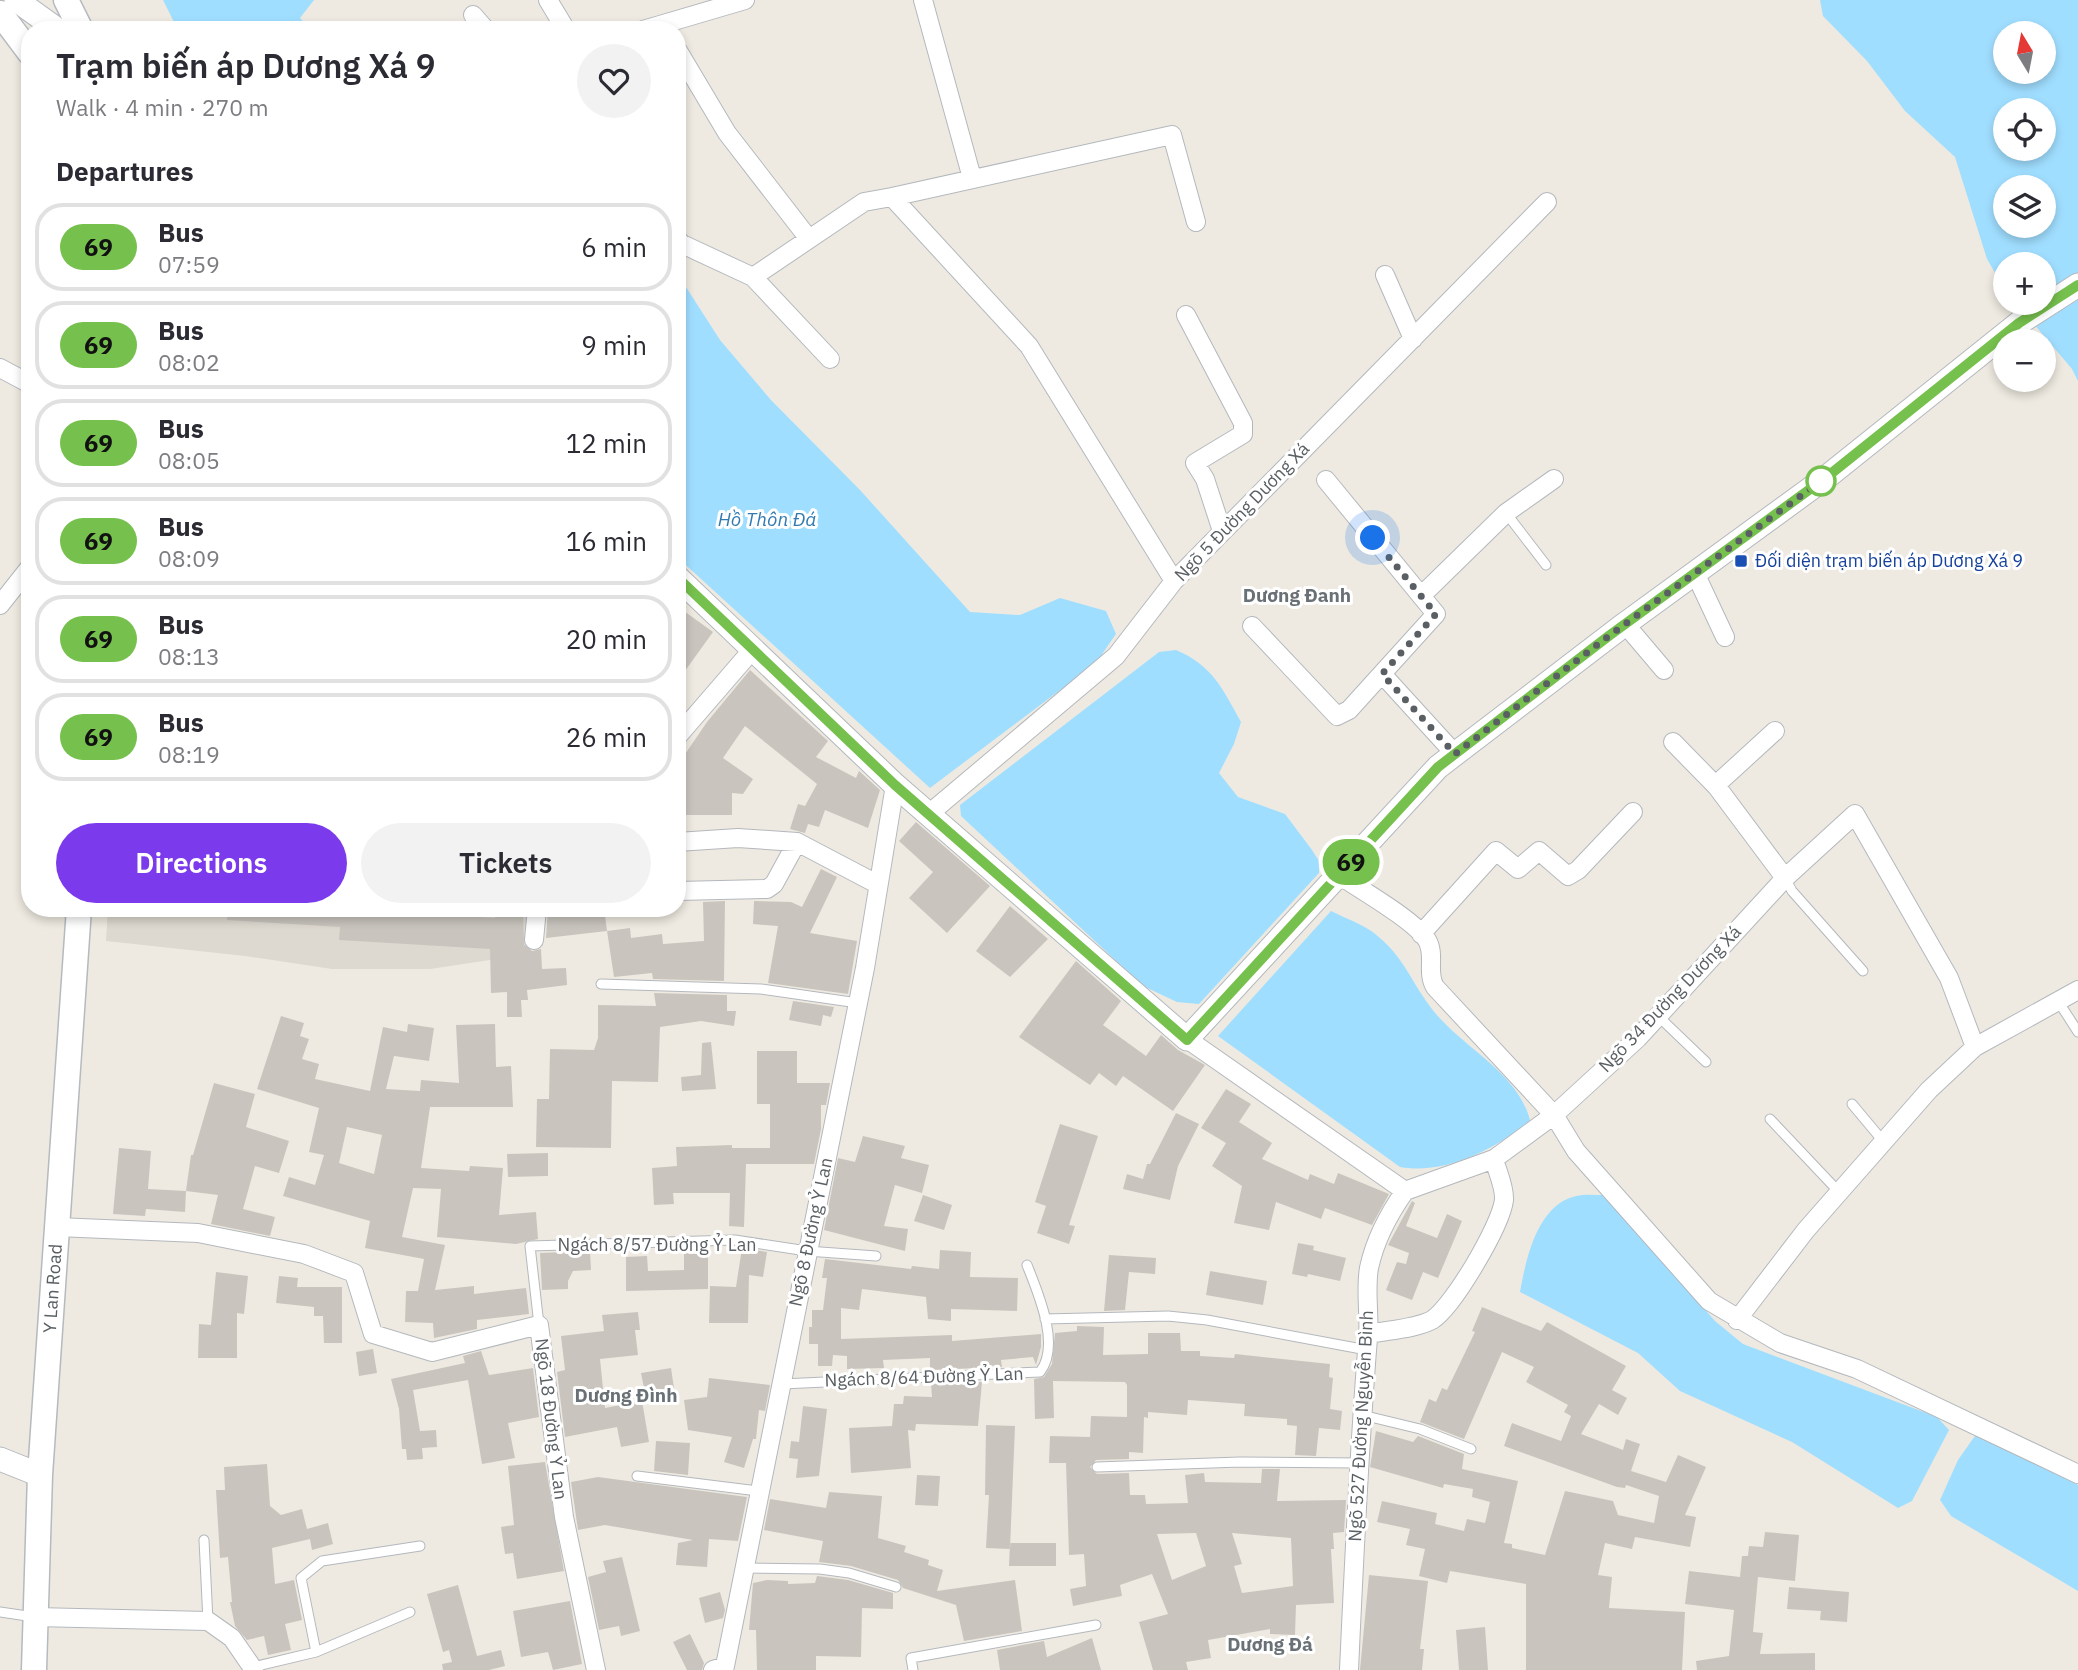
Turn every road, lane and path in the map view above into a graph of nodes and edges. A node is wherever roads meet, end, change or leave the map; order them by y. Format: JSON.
{"nodes":[{"id":1,"x":16,"y":0,"type":"edge"},
{"id":2,"x":66,"y":0,"type":"edge"},
{"id":3,"x":548,"y":0,"type":"edge"},
{"id":4,"x":746,"y":0,"type":"edge"},
{"id":5,"x":923,"y":0,"type":"edge"},
{"id":6,"x":0,"y":13,"type":"edge"},
{"id":7,"x":472,"y":15,"type":"dead end"},
{"id":8,"x":45,"y":21,"type":"edge"},
{"id":9,"x":76,"y":21,"type":"edge"},
{"id":10,"x":478,"y":21,"type":"edge"},
{"id":11,"x":561,"y":21,"type":"edge"},
{"id":12,"x":680,"y":21,"type":"edge"},
{"id":13,"x":21,"y":41,"type":"edge"},
{"id":14,"x":686,"y":65,"type":"edge"},
{"id":15,"x":972,"y":178,"type":"junction"},
{"id":16,"x":892,"y":197,"type":"junction"},
{"id":17,"x":1547,"y":202,"type":"dead end"},
{"id":18,"x":1196,"y":222,"type":"dead end"},
{"id":19,"x":809,"y":239,"type":"junction"},
{"id":20,"x":686,"y":244,"type":"edge"},
{"id":21,"x":1385,"y":275,"type":"dead end"},
{"id":22,"x":753,"y":277,"type":"junction"},
{"id":23,"x":2078,"y":285,"type":"edge"},
{"id":24,"x":1186,"y":314,"type":"dead end"},
{"id":25,"x":1413,"y":339,"type":"junction"},
{"id":26,"x":830,"y":359,"type":"dead end"},
{"id":27,"x":0,"y":368,"type":"edge"},
{"id":28,"x":21,"y":379,"type":"edge"},
{"id":29,"x":1554,"y":479,"type":"dead end"},
{"id":30,"x":1326,"y":480,"type":"dead end"},
{"id":31,"x":1506,"y":513,"type":"junction"},
{"id":32,"x":1222,"y":531,"type":"junction"},
{"id":33,"x":1546,"y":565,"type":"dead end"},
{"id":34,"x":1695,"y":573,"type":"junction"},
{"id":35,"x":21,"y":578,"type":"edge"},
{"id":36,"x":1174,"y":581,"type":"junction"},
{"id":37,"x":686,"y":586,"type":"edge"},
{"id":38,"x":1421,"y":596,"type":"junction"},
{"id":39,"x":0,"y":605,"type":"edge"},
{"id":40,"x":1625,"y":624,"type":"junction"},
{"id":41,"x":1252,"y":626,"type":"dead end"},
{"id":42,"x":1725,"y":637,"type":"dead end"},
{"id":43,"x":753,"y":649,"type":"junction"},
{"id":44,"x":1664,"y":670,"type":"dead end"},
{"id":45,"x":1382,"y":674,"type":"junction"},
{"id":46,"x":686,"y":727,"type":"edge"},
{"id":47,"x":1775,"y":731,"type":"dead end"},
{"id":48,"x":1673,"y":743,"type":"dead end"},
{"id":49,"x":1455,"y":754,"type":"junction"},
{"id":50,"x":895,"y":785,"type":"junction"},
{"id":51,"x":1717,"y":787,"type":"junction"},
{"id":52,"x":1633,"y":812,"type":"dead end"},
{"id":53,"x":930,"y":814,"type":"junction"},
{"id":54,"x":686,"y":841,"type":"edge"},
{"id":55,"x":797,"y":842,"type":"junction"},
{"id":56,"x":1337,"y":878,"type":"junction"},
{"id":57,"x":1785,"y":878,"type":"junction"},
{"id":58,"x":877,"y":884,"type":"junction"},
{"id":59,"x":686,"y":891,"type":"edge"},
{"id":60,"x":78,"y":917,"type":"edge"},
{"id":61,"x":536,"y":917,"type":"edge"},
{"id":62,"x":1421,"y":934,"type":"junction"},
{"id":63,"x":534,"y":940,"type":"dead end"},
{"id":64,"x":1863,"y":971,"type":"dead end"},
{"id":65,"x":601,"y":984,"type":"dead end"},
{"id":66,"x":2078,"y":990,"type":"edge"},
{"id":67,"x":2059,"y":1001,"type":"junction"},
{"id":68,"x":858,"y":1003,"type":"junction"},
{"id":69,"x":1658,"y":1016,"type":"junction"},
{"id":70,"x":2078,"y":1032,"type":"edge"},
{"id":71,"x":1187,"y":1040,"type":"junction"},
{"id":72,"x":1975,"y":1047,"type":"junction"},
{"id":73,"x":1706,"y":1062,"type":"dead end"},
{"id":74,"x":1852,"y":1104,"type":"dead end"},
{"id":75,"x":1554,"y":1115,"type":"junction"},
{"id":76,"x":1770,"y":1119,"type":"dead end"},
{"id":77,"x":1883,"y":1141,"type":"junction"},
{"id":78,"x":1494,"y":1158,"type":"junction"},
{"id":79,"x":1405,"y":1191,"type":"junction"},
{"id":80,"x":1839,"y":1192,"type":"junction"},
{"id":81,"x":57,"y":1227,"type":"junction"},
{"id":82,"x":807,"y":1251,"type":"junction"},
{"id":83,"x":876,"y":1256,"type":"dead end"},
{"id":84,"x":1027,"y":1265,"type":"dead end"},
{"id":85,"x":1045,"y":1319,"type":"junction"},
{"id":86,"x":1737,"y":1320,"type":"junction"},
{"id":87,"x":539,"y":1325,"type":"junction"},
{"id":88,"x":1368,"y":1342,"type":"junction"},
{"id":89,"x":780,"y":1384,"type":"junction"},
{"id":90,"x":1362,"y":1415,"type":"junction"},
{"id":91,"x":1471,"y":1449,"type":"dead end"},
{"id":92,"x":0,"y":1459,"type":"edge"},
{"id":93,"x":1357,"y":1463,"type":"junction"},
{"id":94,"x":1097,"y":1467,"type":"dead end"},
{"id":95,"x":40,"y":1475,"type":"junction"},
{"id":96,"x":2078,"y":1475,"type":"edge"},
{"id":97,"x":637,"y":1476,"type":"dead end"},
{"id":98,"x":758,"y":1491,"type":"junction"},
{"id":99,"x":204,"y":1540,"type":"dead end"},
{"id":100,"x":420,"y":1546,"type":"dead end"},
{"id":101,"x":743,"y":1568,"type":"junction"},
{"id":102,"x":896,"y":1587,"type":"dead end"},
{"id":103,"x":0,"y":1612,"type":"edge"},
{"id":104,"x":410,"y":1612,"type":"dead end"},
{"id":105,"x":36,"y":1617,"type":"junction"},
{"id":106,"x":208,"y":1621,"type":"junction"},
{"id":107,"x":1096,"y":1625,"type":"dead end"},
{"id":108,"x":316,"y":1652,"type":"junction"},
{"id":109,"x":253,"y":1668,"type":"edge"},
{"id":110,"x":722,"y":1669,"type":"edge"},
{"id":111,"x":34,"y":1670,"type":"edge"},
{"id":112,"x":596,"y":1670,"type":"edge"},
{"id":113,"x":913,"y":1670,"type":"edge"},
{"id":114,"x":1349,"y":1670,"type":"edge"}],
"edges":[{"from":1,"to":8,"type":"street"},
{"from":2,"to":9,"type":"main road"},
{"from":3,"to":11,"type":"street"},
{"from":4,"to":12,"type":"street"},
{"from":5,"to":15,"type":"street"},
{"from":6,"to":13,"type":"main road"},
{"from":7,"to":10,"type":"street"},
{"from":14,"to":19,"type":"street"},
{"from":15,"to":16,"type":"street"},
{"from":15,"to":18,"type":"street"},
{"from":16,"to":19,"type":"street"},
{"from":16,"to":36,"type":"street"},
{"from":17,"to":25,"type":"street","name":"Ngõ 5 Đường Dương Xá"},
{"from":19,"to":22,"type":"street"},
{"from":20,"to":22,"type":"street"},
{"from":21,"to":25,"type":"street"},
{"from":22,"to":26,"type":"street"},
{"from":23,"to":34,"type":"street"},
{"from":24,"to":32,"type":"street"},
{"from":25,"to":32,"type":"street","name":"Ngõ 5 Đường Dương Xá"},
{"from":27,"to":28,"type":"street"},
{"from":29,"to":31,"type":"street"},
{"from":30,"to":38,"type":"street"},
{"from":31,"to":33,"type":"lane"},
{"from":31,"to":38,"type":"street"},
{"from":32,"to":36,"type":"street","name":"Ngõ 5 Đường Dương Xá"},
{"from":34,"to":40,"type":"street"},
{"from":34,"to":42,"type":"street"},
{"from":35,"to":39,"type":"street"},
{"from":36,"to":53,"type":"street","name":"Ngõ 5 Đường Dương Xá"},
{"from":37,"to":43,"type":"street"},
{"from":38,"to":45,"type":"street"},
{"from":40,"to":44,"type":"street"},
{"from":40,"to":49,"type":"street"},
{"from":41,"to":45,"type":"street"},
{"from":43,"to":46,"type":"street"},
{"from":43,"to":50,"type":"street"},
{"from":45,"to":49,"type":"street"},
{"from":47,"to":51,"type":"street"},
{"from":48,"to":51,"type":"street"},
{"from":49,"to":56,"type":"street"},
{"from":50,"to":53,"type":"street"},
{"from":50,"to":58,"type":"street","name":"Ngõ 8 Đường Ỷ Lan"},
{"from":51,"to":57,"type":"street"},
{"from":52,"to":62,"type":"street"},
{"from":53,"to":71,"type":"street"},
{"from":54,"to":55,"type":"street"},
{"from":55,"to":58,"type":"street"},
{"from":55,"to":59,"type":"street"},
{"from":56,"to":62,"type":"street"},
{"from":56,"to":71,"type":"street"},
{"from":57,"to":64,"type":"lane"},
{"from":57,"to":69,"type":"street","name":"Ngõ 34 Đường Dương Xá"},
{"from":57,"to":72,"type":"street","name":"Ngõ 34 Đường Dương Xá"},
{"from":58,"to":68,"type":"street","name":"Ngõ 8 Đường Ỷ Lan"},
{"from":60,"to":81,"type":"main road","name":"Y Lan Road"},
{"from":61,"to":63,"type":"street"},
{"from":62,"to":75,"type":"street"},
{"from":65,"to":68,"type":"lane"},
{"from":66,"to":67,"type":"street"},
{"from":67,"to":70,"type":"lane"},
{"from":67,"to":72,"type":"street"},
{"from":68,"to":82,"type":"street","name":"Ngõ 8 Đường Ỷ Lan"},
{"from":69,"to":73,"type":"lane"},
{"from":69,"to":75,"type":"street","name":"Ngõ 34 Đường Dương Xá"},
{"from":71,"to":79,"type":"street"},
{"from":72,"to":77,"type":"street"},
{"from":74,"to":77,"type":"lane"},
{"from":75,"to":78,"type":"street","name":"Ngõ 34 Đường Dương Xá"},
{"from":75,"to":86,"type":"street"},
{"from":76,"to":80,"type":"lane"},
{"from":77,"to":80,"type":"street"},
{"from":78,"to":79,"type":"street","name":"Ngõ 34 Đường Dương Xá"},
{"from":78,"to":88,"type":"street"},
{"from":79,"to":88,"type":"street","name":"Ngõ 527 Đường Nguyễn Bình"},
{"from":80,"to":86,"type":"street"},
{"from":81,"to":87,"type":"street","name":"Ngõ 18 Đường Ỷ Lan"},
{"from":81,"to":95,"type":"main road","name":"Y Lan Road"},
{"from":82,"to":83,"type":"lane"},
{"from":82,"to":87,"type":"lane","name":"Ngách 8/57 Đường Ỷ Lan"},
{"from":82,"to":89,"type":"street","name":"Ngõ 8 Đường Ỷ Lan"},
{"from":84,"to":85,"type":"lane","name":"Ngách 8/64 Đường Ỷ Lan"},
{"from":85,"to":88,"type":"lane"},
{"from":85,"to":89,"type":"lane","name":"Ngách 8/64 Đường Ỷ Lan"},
{"from":86,"to":96,"type":"street"},
{"from":87,"to":112,"type":"street","name":"Ngõ 18 Đường Ỷ Lan"},
{"from":88,"to":90,"type":"street","name":"Ngõ 527 Đường Nguyễn Bình"},
{"from":89,"to":98,"type":"street","name":"Ngõ 8 Đường Ỷ Lan"},
{"from":90,"to":91,"type":"lane"},
{"from":90,"to":93,"type":"street","name":"Ngõ 527 Đường Nguyễn Bình"},
{"from":92,"to":95,"type":"street"},
{"from":93,"to":94,"type":"lane"},
{"from":93,"to":114,"type":"street","name":"Ngõ 527 Đường Nguyễn Bình"},
{"from":95,"to":105,"type":"main road","name":"Y Lan Road"},
{"from":97,"to":98,"type":"lane"},
{"from":98,"to":101,"type":"street","name":"Ngõ 8 Đường Ỷ Lan"},
{"from":99,"to":106,"type":"lane"},
{"from":100,"to":108,"type":"lane"},
{"from":101,"to":102,"type":"lane"},
{"from":101,"to":110,"type":"street","name":"Ngõ 8 Đường Ỷ Lan"},
{"from":103,"to":105,"type":"lane"},
{"from":104,"to":108,"type":"lane"},
{"from":105,"to":106,"type":"street"},
{"from":105,"to":111,"type":"main road","name":"Y Lan Road"},
{"from":106,"to":109,"type":"street"},
{"from":107,"to":113,"type":"lane"},
{"from":108,"to":109,"type":"lane"}]}
